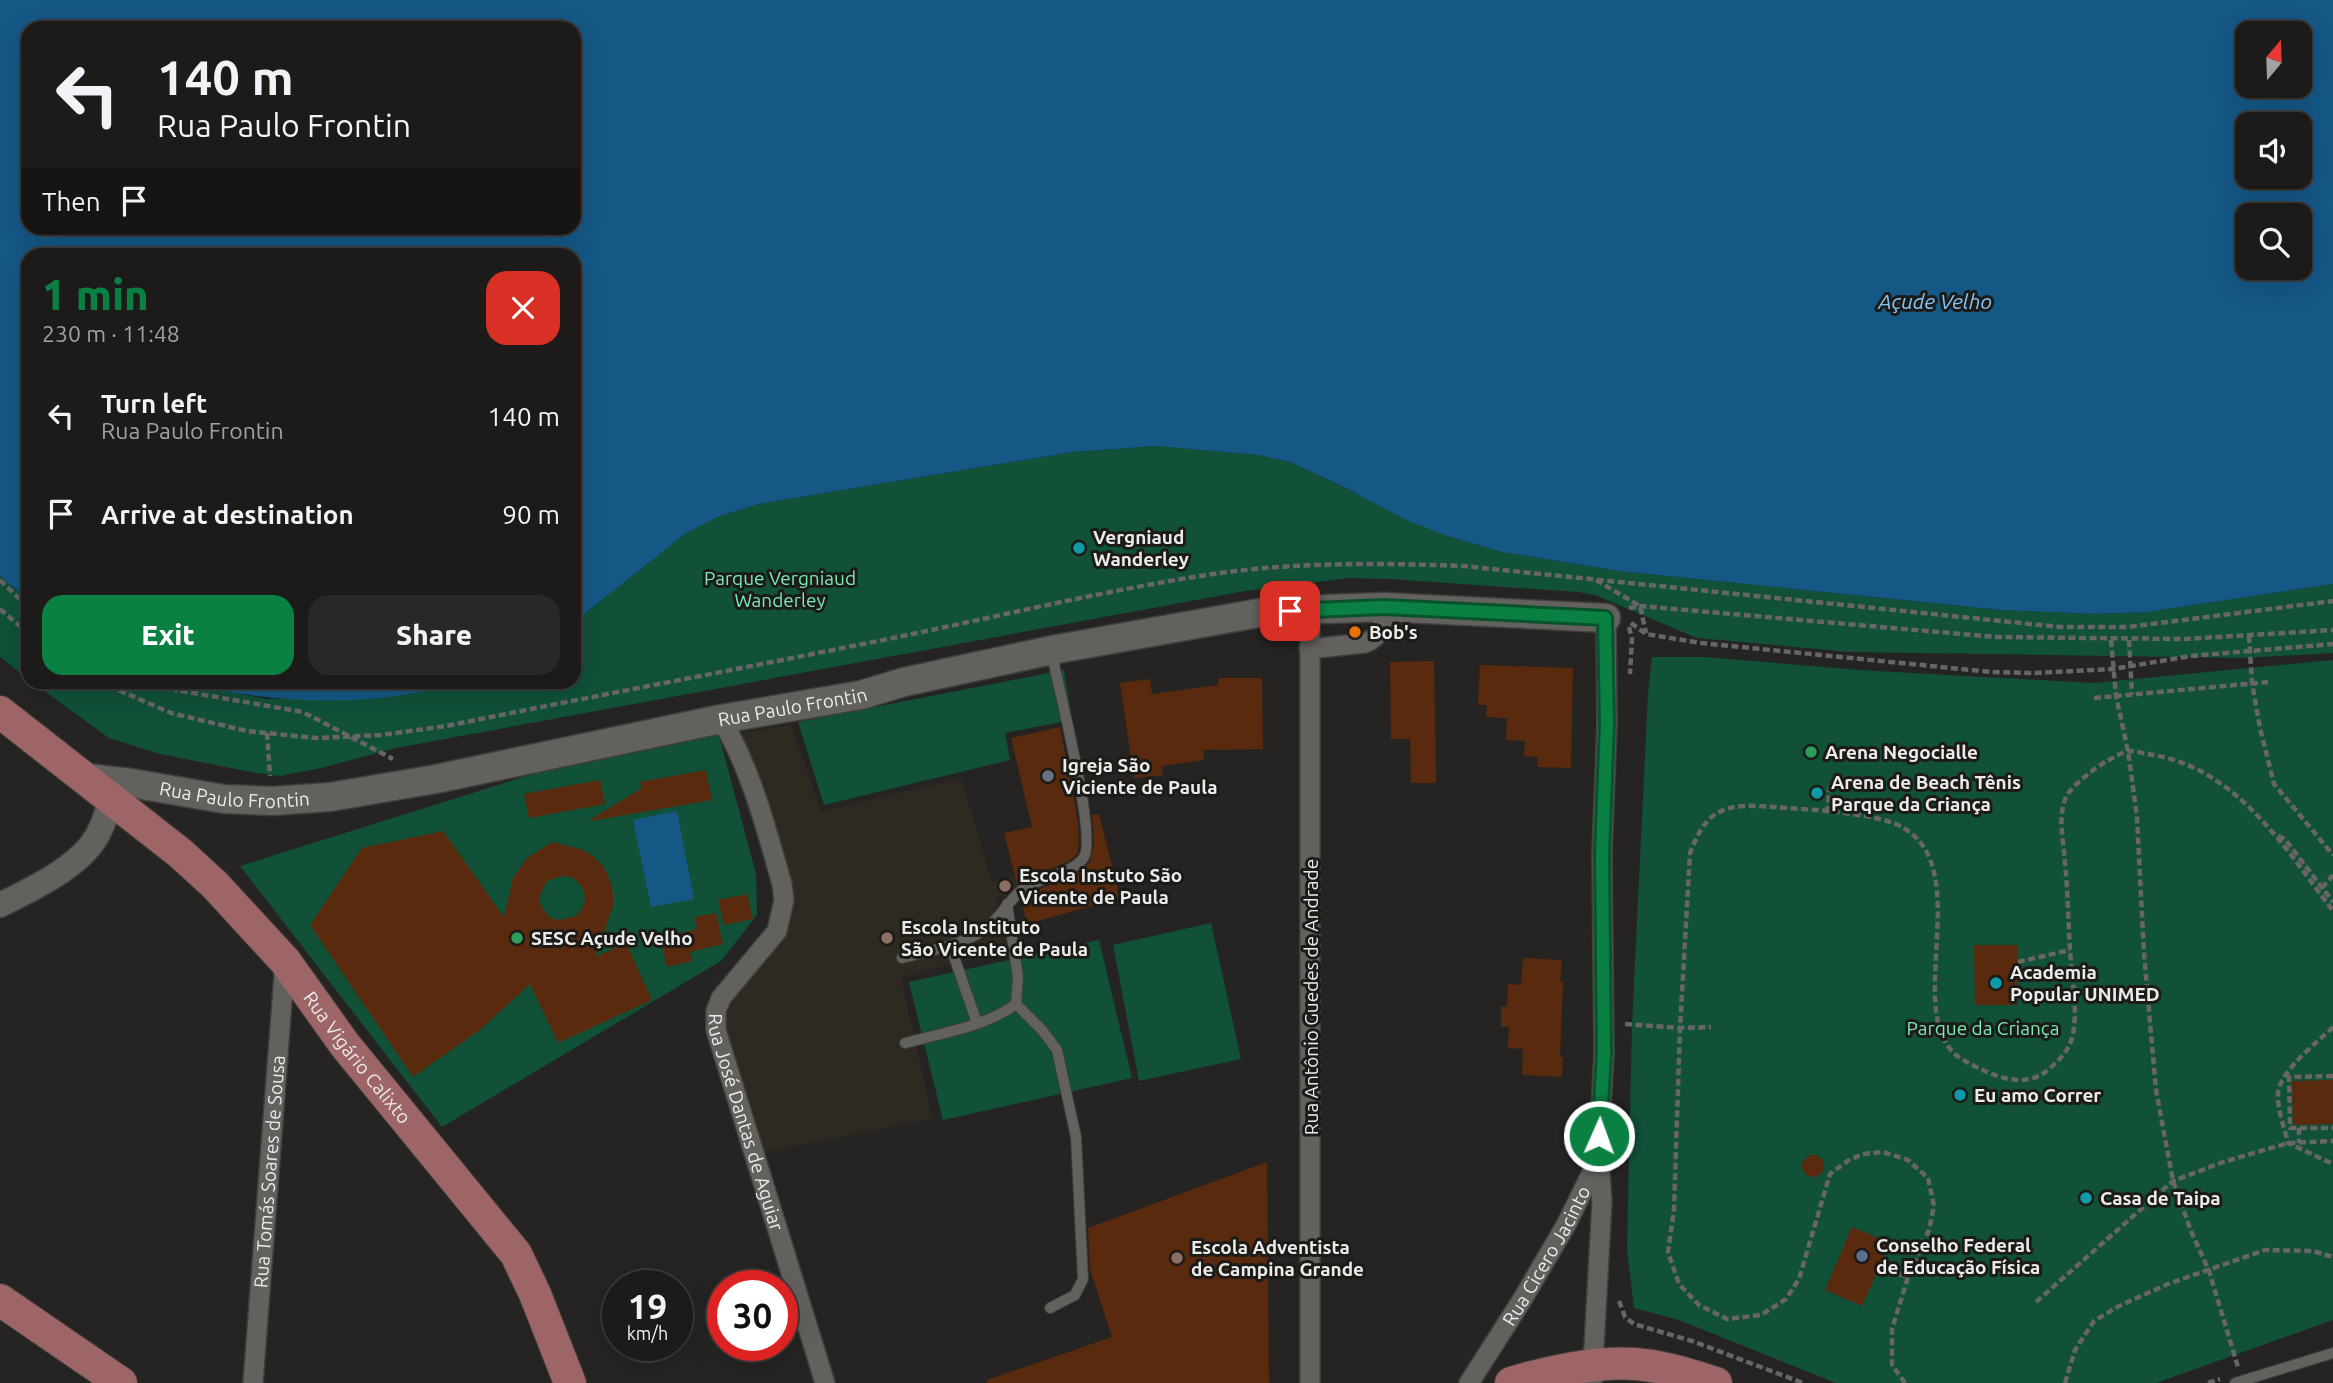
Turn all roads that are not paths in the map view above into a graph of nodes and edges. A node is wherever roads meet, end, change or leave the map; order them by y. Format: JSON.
{"nodes":[{"id":1,"x":1384,"y":607,"type":"junction"},
{"id":2,"x":1310,"y":611,"type":"junction"},
{"id":3,"x":1616,"y":619,"type":"joint"},
{"id":4,"x":1309,"y":649,"type":"junction"},
{"id":5,"x":1052,"y":650,"type":"junction"},
{"id":6,"x":0,"y":712,"type":"edge"},
{"id":7,"x":721,"y":719,"type":"junction"},
{"id":8,"x":87,"y":778,"type":"junction"},
{"id":9,"x":111,"y":799,"type":"junction"},
{"id":10,"x":1007,"y":904,"type":"junction"},
{"id":11,"x":0,"y":905,"type":"edge"},
{"id":12,"x":950,"y":945,"type":"junction"},
{"id":13,"x":902,"y":958,"type":"dead end"},
{"id":14,"x":285,"y":961,"type":"junction"},
{"id":15,"x":1016,"y":1004,"type":"junction"},
{"id":16,"x":977,"y":1023,"type":"junction"},
{"id":17,"x":905,"y":1044,"type":"dead end"},
{"id":18,"x":1598,"y":1160,"type":"junction"},
{"id":19,"x":0,"y":1300,"type":"edge"},
{"id":20,"x":1050,"y":1308,"type":"dead end"},
{"id":21,"x":2333,"y":1353,"type":"edge"},
{"id":22,"x":1593,"y":1375,"type":"edge"},
{"id":23,"x":1674,"y":1377,"type":"edge"},
{"id":24,"x":2239,"y":1382,"type":"edge"},
{"id":25,"x":121,"y":1383,"type":"edge"},
{"id":26,"x":253,"y":1383,"type":"edge"},
{"id":27,"x":570,"y":1383,"type":"edge"},
{"id":28,"x":825,"y":1383,"type":"edge"},
{"id":29,"x":1310,"y":1383,"type":"edge"},
{"id":30,"x":1469,"y":1383,"type":"edge"},
{"id":31,"x":1511,"y":1383,"type":"edge"},
{"id":32,"x":1716,"y":1383,"type":"edge"}],
"edges":[{"from":1,"to":2,"type":"main road","name":"Rua Paulo Frontin"},
{"from":1,"to":3,"type":"main road","name":"Rua Paulo Frontin"},
{"from":1,"to":4,"type":"street"},
{"from":2,"to":4,"type":"street","name":"Rua Antônio Guedes de Andrade"},
{"from":2,"to":5,"type":"main road","name":"Rua Paulo Frontin"},
{"from":3,"to":18,"type":"street","name":"Rua Cicero Jacinto"},
{"from":4,"to":29,"type":"street","name":"Rua Antônio Guedes de Andrade"},
{"from":5,"to":7,"type":"main road","name":"Rua Paulo Frontin"},
{"from":5,"to":10,"type":"lane"},
{"from":6,"to":8,"type":"main road"},
{"from":7,"to":8,"type":"main road","name":"Rua Paulo Frontin"},
{"from":7,"to":28,"type":"street","name":"Rua José Dantas de Aguiar"},
{"from":8,"to":9,"type":"main road","name":"Rua Vigário Calixto"},
{"from":9,"to":11,"type":"street"},
{"from":9,"to":14,"type":"main road","name":"Rua Vigário Calixto"},
{"from":10,"to":12,"type":"lane"},
{"from":10,"to":15,"type":"lane"},
{"from":12,"to":13,"type":"lane"},
{"from":12,"to":16,"type":"lane"},
{"from":14,"to":26,"type":"street","name":"Rua Tomás Soares de Sousa"},
{"from":14,"to":27,"type":"main road","name":"Rua Vigário Calixto"},
{"from":15,"to":16,"type":"lane"},
{"from":15,"to":20,"type":"lane"},
{"from":16,"to":17,"type":"lane"},
{"from":18,"to":22,"type":"street"},
{"from":18,"to":30,"type":"street","name":"Rua Cicero Jacinto"},
{"from":19,"to":25,"type":"main road"},
{"from":21,"to":24,"type":"lane"},
{"from":22,"to":23,"type":"main road"},
{"from":22,"to":31,"type":"main road"},
{"from":23,"to":32,"type":"main road"}]}
